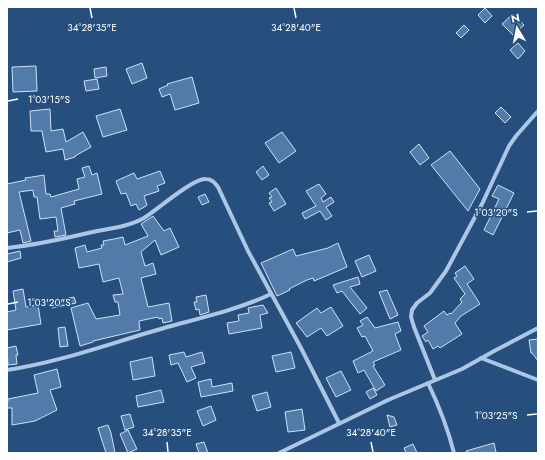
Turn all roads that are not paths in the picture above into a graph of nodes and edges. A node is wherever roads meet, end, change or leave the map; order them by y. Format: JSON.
{"nodes":[{"id":1,"x":538,"y":111,"type":"edge"},
{"id":2,"x":7,"y":248,"type":"edge"},
{"id":3,"x":271,"y":294,"type":"junction"},
{"id":4,"x":538,"y":328,"type":"edge"},
{"id":5,"x":481,"y":358,"type":"junction"},
{"id":6,"x":7,"y":370,"type":"edge"},
{"id":7,"x":435,"y":380,"type":"junction"},
{"id":8,"x":538,"y":380,"type":"edge"},
{"id":9,"x":428,"y":383,"type":"junction"},
{"id":10,"x":339,"y":423,"type":"junction"},
{"id":11,"x":279,"y":453,"type":"edge"},
{"id":12,"x":454,"y":453,"type":"edge"}],
"edges":[{"from":1,"to":7,"type":"street"},
{"from":2,"to":3,"type":"street"},
{"from":3,"to":6,"type":"street"},
{"from":3,"to":10,"type":"street"},
{"from":4,"to":5,"type":"street"},
{"from":5,"to":7,"type":"street"},
{"from":5,"to":8,"type":"street"},
{"from":7,"to":9,"type":"street"},
{"from":9,"to":10,"type":"street"},
{"from":9,"to":12,"type":"street"},
{"from":10,"to":11,"type":"street"}]}
